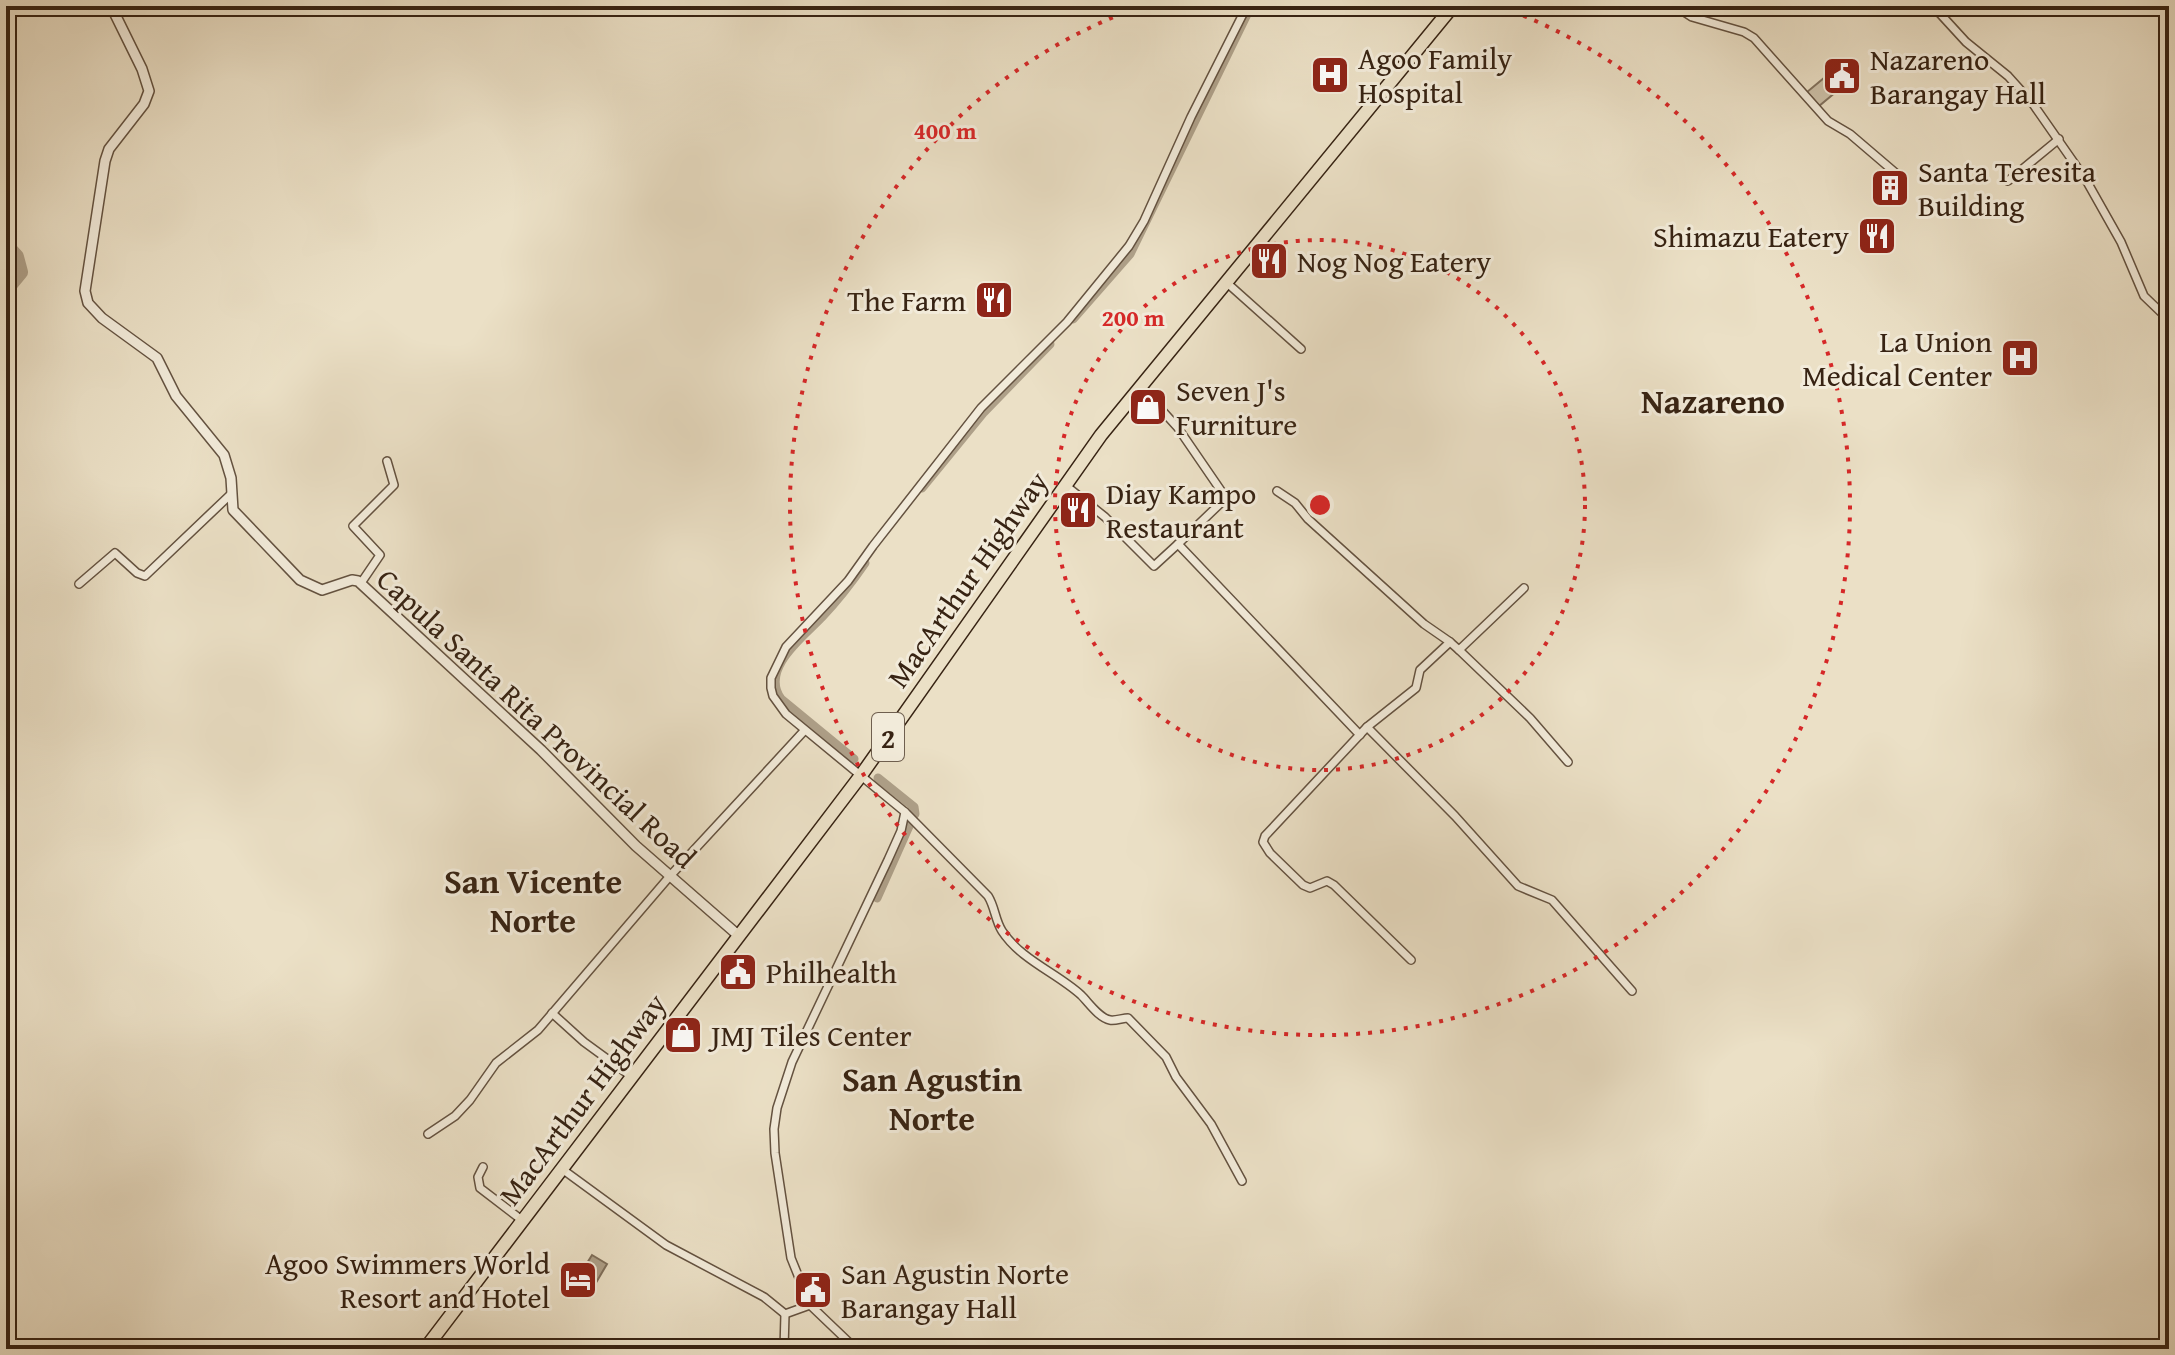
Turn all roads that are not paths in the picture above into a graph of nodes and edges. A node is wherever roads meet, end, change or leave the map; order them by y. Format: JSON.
{"nodes":[{"id":1,"x":111,"y":6,"type":"edge"},
{"id":2,"x":1247,"y":6,"type":"edge"},
{"id":3,"x":1453,"y":6,"type":"edge"},
{"id":4,"x":1675,"y":6,"type":"edge"},
{"id":5,"x":1933,"y":6,"type":"edge"},
{"id":6,"x":2059,"y":139,"type":"junction"},
{"id":7,"x":1898,"y":175,"type":"dead end"},
{"id":8,"x":2008,"y":181,"type":"dead end"},
{"id":9,"x":1226,"y":282,"type":"junction"},
{"id":10,"x":2169,"y":320,"type":"edge"},
{"id":11,"x":1301,"y":349,"type":"dead end"},
{"id":12,"x":1141,"y":387,"type":"junction"},
{"id":13,"x":387,"y":461,"type":"dead end"},
{"id":14,"x":1065,"y":485,"type":"junction"},
{"id":15,"x":1277,"y":491,"type":"dead end"},
{"id":16,"x":231,"y":494,"type":"junction"},
{"id":17,"x":1178,"y":544,"type":"junction"},
{"id":18,"x":361,"y":583,"type":"junction"},
{"id":19,"x":79,"y":584,"type":"dead end"},
{"id":20,"x":1524,"y":588,"type":"dead end"},
{"id":21,"x":1450,"y":642,"type":"junction"},
{"id":22,"x":1459,"y":650,"type":"junction"},
{"id":23,"x":1367,"y":727,"type":"junction"},
{"id":24,"x":804,"y":731,"type":"junction"},
{"id":25,"x":1360,"y":735,"type":"junction"},
{"id":26,"x":1568,"y":762,"type":"dead end"},
{"id":27,"x":862,"y":774,"type":"junction"},
{"id":28,"x":905,"y":812,"type":"junction"},
{"id":29,"x":670,"y":876,"type":"junction"},
{"id":30,"x":739,"y":936,"type":"junction"},
{"id":31,"x":1411,"y":960,"type":"dead end"},
{"id":32,"x":1632,"y":991,"type":"dead end"},
{"id":33,"x":552,"y":1013,"type":"junction"},
{"id":34,"x":632,"y":1077,"type":"junction"},
{"id":35,"x":428,"y":1134,"type":"dead end"},
{"id":36,"x":483,"y":1167,"type":"dead end"},
{"id":37,"x":562,"y":1169,"type":"junction"},
{"id":38,"x":1242,"y":1181,"type":"dead end"},
{"id":39,"x":523,"y":1221,"type":"junction"},
{"id":40,"x":810,"y":1305,"type":"junction"},
{"id":41,"x":785,"y":1314,"type":"junction"},
{"id":42,"x":425,"y":1349,"type":"edge"},
{"id":43,"x":784,"y":1349,"type":"edge"},
{"id":44,"x":856,"y":1349,"type":"edge"}],
"edges":[{"from":1,"to":16,"type":"street","name":"Capula Santa Rita Provincial Road"},
{"from":2,"to":24,"type":"street"},
{"from":3,"to":9,"type":"highway","name":"MacArthur Highway","number":"2"},
{"from":4,"to":7,"type":"street"},
{"from":5,"to":6,"type":"street"},
{"from":6,"to":8,"type":"street"},
{"from":6,"to":10,"type":"street"},
{"from":9,"to":11,"type":"street"},
{"from":9,"to":12,"type":"highway","name":"MacArthur Highway","number":"2"},
{"from":12,"to":14,"type":"highway","name":"MacArthur Highway","number":"2"},
{"from":12,"to":17,"type":"street"},
{"from":13,"to":18,"type":"street"},
{"from":14,"to":17,"type":"street"},
{"from":14,"to":27,"type":"highway","name":"MacArthur Highway","number":"2"},
{"from":15,"to":21,"type":"street"},
{"from":16,"to":18,"type":"street","name":"Capula Santa Rita Provincial Road"},
{"from":16,"to":19,"type":"street"},
{"from":17,"to":25,"type":"street"},
{"from":18,"to":29,"type":"street","name":"Capula Santa Rita Provincial Road"},
{"from":20,"to":22,"type":"street"},
{"from":21,"to":22,"type":"street"},
{"from":21,"to":23,"type":"street"},
{"from":22,"to":26,"type":"street"},
{"from":23,"to":25,"type":"street"},
{"from":23,"to":32,"type":"street"},
{"from":24,"to":27,"type":"street"},
{"from":24,"to":29,"type":"street"},
{"from":25,"to":31,"type":"street"},
{"from":27,"to":28,"type":"street"},
{"from":27,"to":30,"type":"highway","name":"MacArthur Highway","number":"2"},
{"from":28,"to":38,"type":"street"},
{"from":28,"to":40,"type":"street"},
{"from":29,"to":30,"type":"street","name":"Capula Santa Rita Provincial Road"},
{"from":29,"to":33,"type":"street"},
{"from":30,"to":34,"type":"highway","name":"MacArthur Highway","number":"2"},
{"from":33,"to":34,"type":"street"},
{"from":33,"to":35,"type":"street"},
{"from":34,"to":37,"type":"highway","name":"MacArthur Highway","number":"2"},
{"from":36,"to":39,"type":"street"},
{"from":37,"to":39,"type":"highway","name":"MacArthur Highway","number":"2"},
{"from":37,"to":41,"type":"street"},
{"from":39,"to":42,"type":"highway","name":"MacArthur Highway","number":"2"},
{"from":40,"to":41,"type":"street"},
{"from":40,"to":44,"type":"street"},
{"from":41,"to":43,"type":"street"}]}
